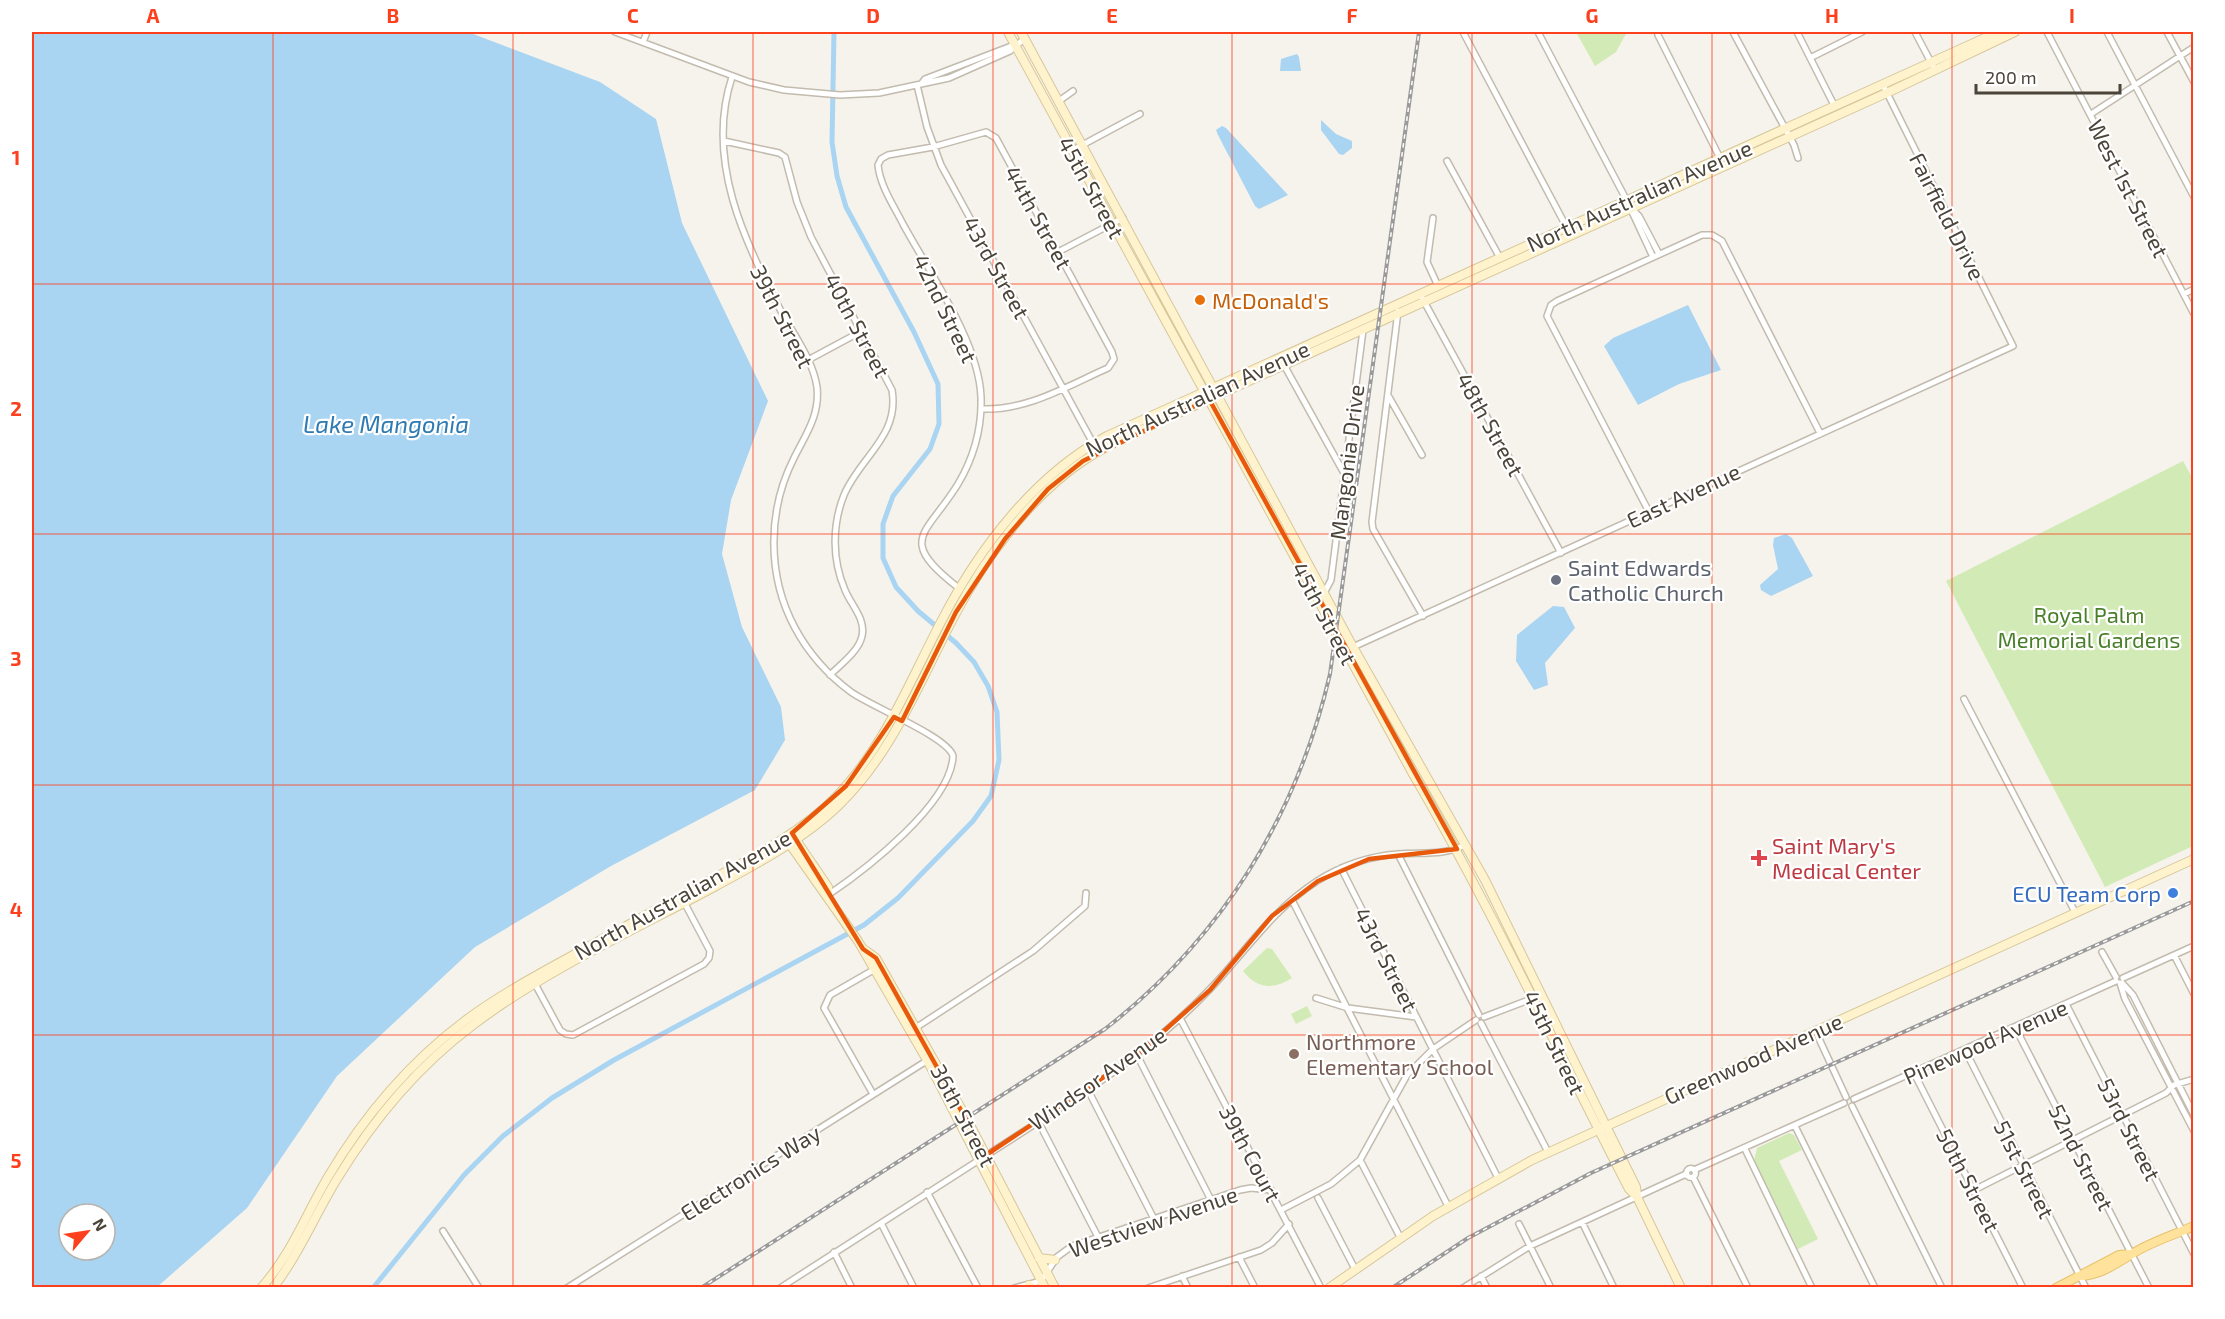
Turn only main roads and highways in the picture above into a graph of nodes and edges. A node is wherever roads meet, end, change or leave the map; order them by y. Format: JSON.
{"nodes":[{"id":1,"x":1008,"y":32,"type":"edge"},
{"id":2,"x":1998,"y":32,"type":"edge"},
{"id":3,"x":2015,"y":32,"type":"edge"},
{"id":4,"x":1023,"y":35,"type":"edge"},
{"id":5,"x":1981,"y":45,"type":"junction"},
{"id":6,"x":1786,"y":134,"type":"junction"},
{"id":7,"x":1629,"y":204,"type":"junction"},
{"id":8,"x":1569,"y":231,"type":"junction"},
{"id":9,"x":1480,"y":272,"type":"junction"},
{"id":10,"x":1422,"y":298,"type":"junction"},
{"id":11,"x":1216,"y":392,"type":"junction"},
{"id":12,"x":1207,"y":396,"type":"junction"},
{"id":13,"x":964,"y":591,"type":"junction"},
{"id":14,"x":898,"y":719,"type":"junction"},
{"id":15,"x":788,"y":835,"type":"junction"},
{"id":16,"x":794,"y":843,"type":"junction"},
{"id":17,"x":2193,"y":859,"type":"edge"},
{"id":18,"x":683,"y":899,"type":"junction"},
{"id":19,"x":533,"y":981,"type":"junction"},
{"id":20,"x":1601,"y":1128,"type":"junction"},
{"id":21,"x":983,"y":1156,"type":"junction"},
{"id":22,"x":2193,"y":1226,"type":"edge"},
{"id":23,"x":1039,"y":1258,"type":"junction"},
{"id":24,"x":1055,"y":1260,"type":"road end"},
{"id":25,"x":1043,"y":1284,"type":"edge"},
{"id":26,"x":261,"y":1287,"type":"edge"},
{"id":27,"x":273,"y":1287,"type":"edge"},
{"id":28,"x":1054,"y":1287,"type":"edge"},
{"id":29,"x":1329,"y":1287,"type":"edge"},
{"id":30,"x":1681,"y":1287,"type":"edge"},
{"id":31,"x":2056,"y":1287,"type":"edge"}],
"edges":[{"from":1,"to":12,"type":"main road","name":"45th Street"},
{"from":2,"to":5,"type":"main road"},
{"from":3,"to":5,"type":"main road"},
{"from":4,"to":11,"type":"main road","name":"45th Street"},
{"from":5,"to":6,"type":"main road","name":"North Australian Avenue"},
{"from":6,"to":7,"type":"main road","name":"North Australian Avenue"},
{"from":6,"to":7,"type":"main road","name":"North Australian Avenue"},
{"from":7,"to":8,"type":"main road","name":"North Australian Avenue"},
{"from":8,"to":9,"type":"main road","name":"North Australian Avenue"},
{"from":8,"to":9,"type":"main road","name":"North Australian Avenue"},
{"from":9,"to":10,"type":"main road","name":"North Australian Avenue"},
{"from":9,"to":10,"type":"main road","name":"North Australian Avenue"},
{"from":10,"to":11,"type":"main road","name":"North Australian Avenue"},
{"from":10,"to":11,"type":"main road","name":"North Australian Avenue"},
{"from":11,"to":12,"type":"main road","name":"North Australian Avenue"},
{"from":11,"to":20,"type":"main road","name":"45th Street"},
{"from":12,"to":13,"type":"main road","name":"North Australian Avenue"},
{"from":12,"to":13,"type":"main road","name":"North Australian Avenue"},
{"from":12,"to":20,"type":"main road","name":"45th Street"},
{"from":13,"to":14,"type":"main road","name":"North Australian Avenue"},
{"from":13,"to":14,"type":"main road","name":"North Australian Avenue"},
{"from":14,"to":15,"type":"main road","name":"North Australian Avenue"},
{"from":14,"to":16,"type":"main road","name":"North Australian Avenue"},
{"from":15,"to":16,"type":"main road","name":"36th Street"},
{"from":15,"to":18,"type":"main road","name":"North Australian Avenue"},
{"from":16,"to":18,"type":"main road","name":"North Australian Avenue"},
{"from":16,"to":21,"type":"main road","name":"36th Street"},
{"from":17,"to":20,"type":"main road","name":"Greenwood Avenue"},
{"from":18,"to":19,"type":"main road","name":"North Australian Avenue"},
{"from":19,"to":26,"type":"main road","name":"North Australian Avenue"},
{"from":19,"to":27,"type":"main road","name":"North Australian Avenue"},
{"from":20,"to":29,"type":"main road","name":"Greenwood Avenue"},
{"from":20,"to":30,"type":"main road","name":"45th Street"},
{"from":21,"to":23,"type":"main road","name":"36th Street"},
{"from":21,"to":25,"type":"main road","name":"36th Street"},
{"from":22,"to":31,"type":"main road"},
{"from":23,"to":24,"type":"main road"},
{"from":23,"to":28,"type":"main road","name":"36th Street"}]}
